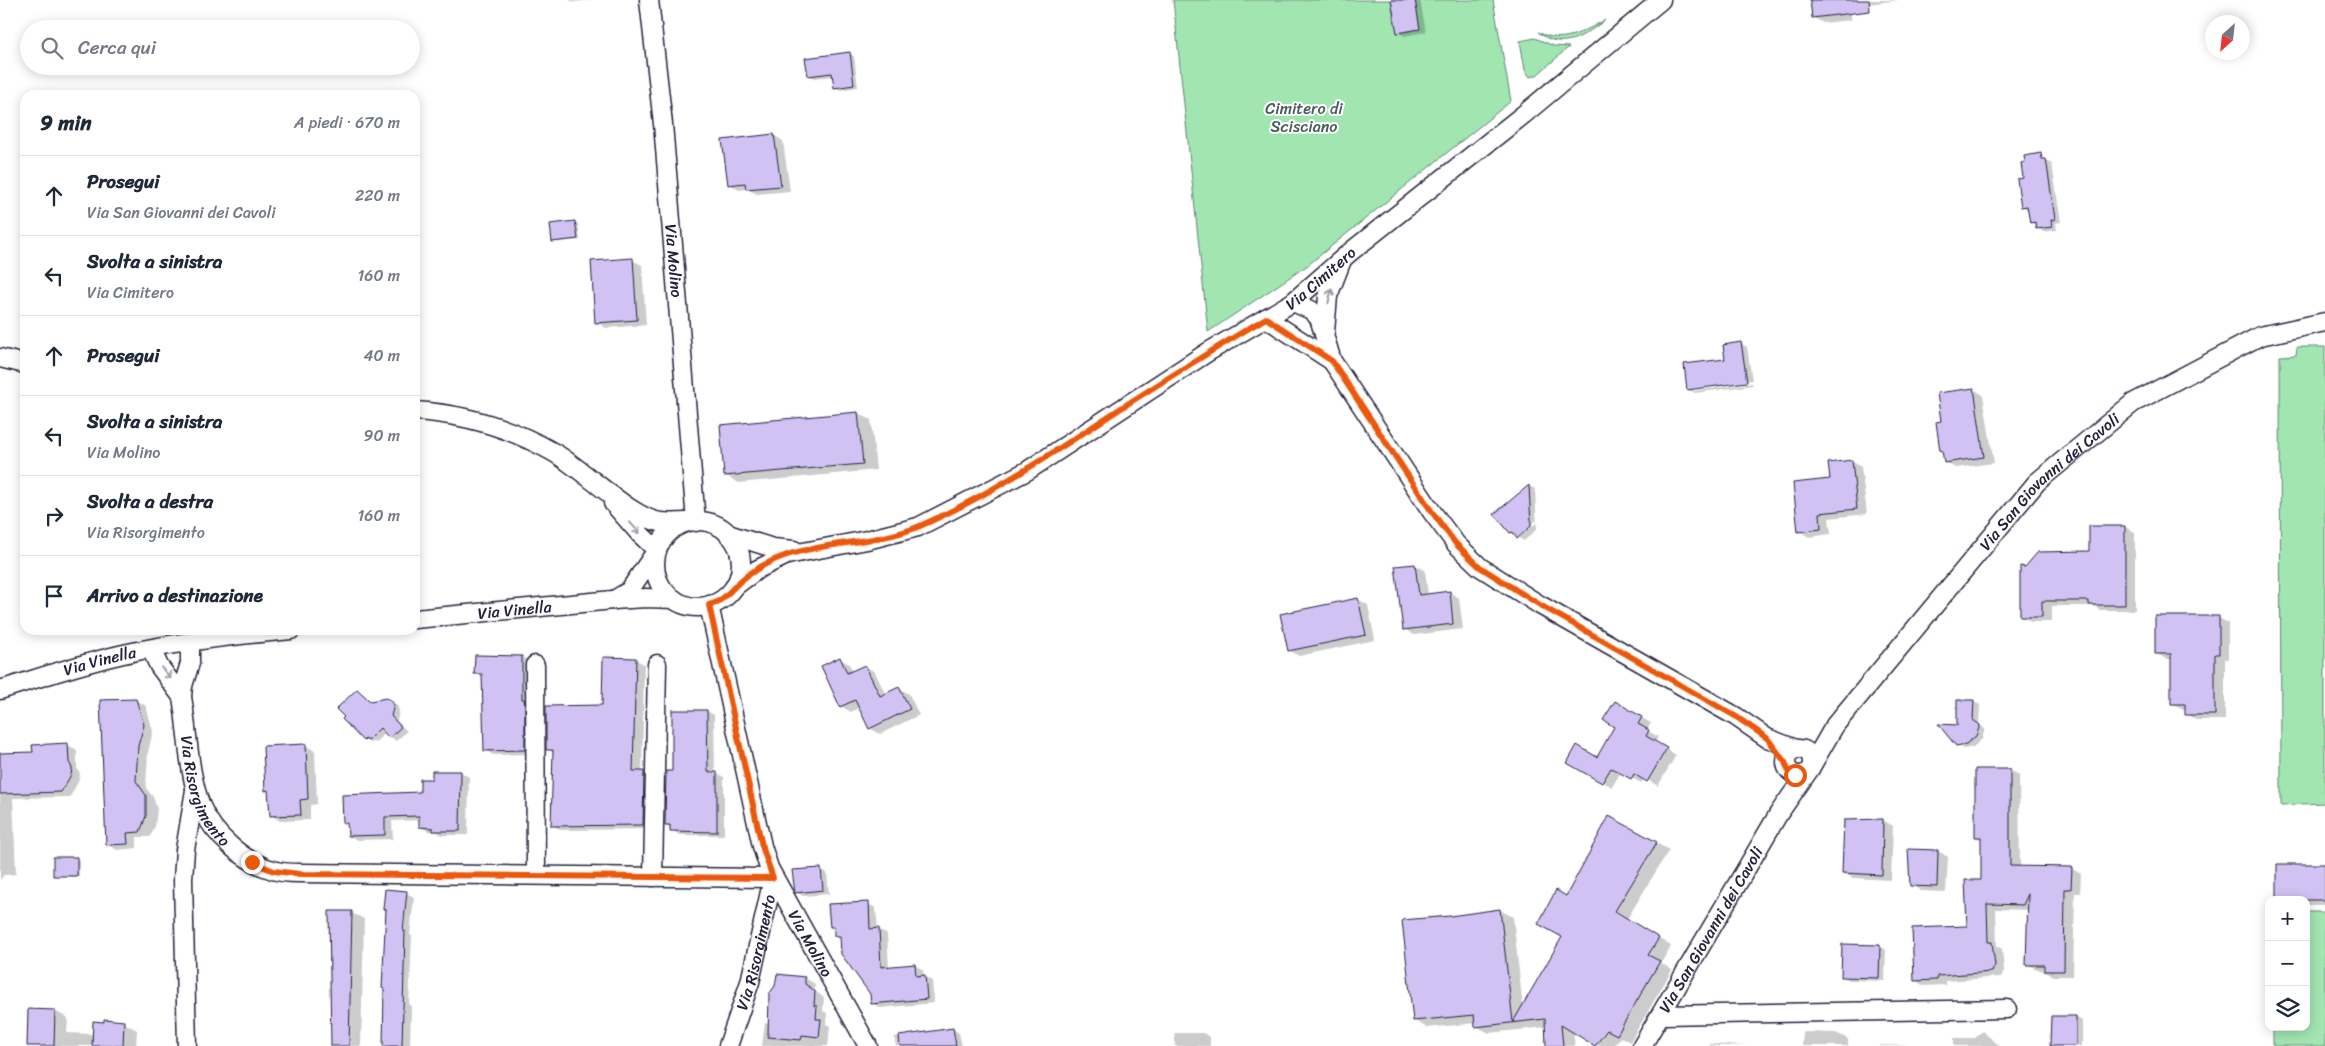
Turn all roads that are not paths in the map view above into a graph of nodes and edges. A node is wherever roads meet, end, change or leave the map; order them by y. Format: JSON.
{"nodes":[{"id":1,"x":649,"y":0,"type":"edge"},
{"id":2,"x":1661,"y":0,"type":"edge"},
{"id":3,"x":1342,"y":259,"type":"junction"},
{"id":4,"x":1293,"y":302,"type":"junction"},
{"id":5,"x":1266,"y":318,"type":"junction"},
{"id":6,"x":2325,"y":322,"type":"edge"},
{"id":7,"x":1325,"y":335,"type":"junction"},
{"id":8,"x":0,"y":358,"type":"edge"},
{"id":9,"x":1332,"y":361,"type":"junction"},
{"id":10,"x":20,"y":363,"type":"edge"},
{"id":11,"x":420,"y":412,"type":"edge"},
{"id":12,"x":591,"y":478,"type":"junction"},
{"id":13,"x":692,"y":522,"type":"junction"},
{"id":14,"x":728,"y":534,"type":"junction"},
{"id":15,"x":657,"y":550,"type":"junction"},
{"id":16,"x":805,"y":550,"type":"junction"},
{"id":17,"x":735,"y":586,"type":"junction"},
{"id":18,"x":674,"y":599,"type":"junction"},
{"id":19,"x":613,"y":600,"type":"junction"},
{"id":20,"x":709,"y":605,"type":"junction"},
{"id":21,"x":420,"y":618,"type":"edge"},
{"id":22,"x":249,"y":635,"type":"edge"},
{"id":23,"x":190,"y":642,"type":"junction"},
{"id":24,"x":151,"y":649,"type":"junction"},
{"id":25,"x":657,"y":664,"type":"dead end"},
{"id":26,"x":535,"y":665,"type":"dead end"},
{"id":27,"x":0,"y":690,"type":"edge"},
{"id":28,"x":182,"y":697,"type":"junction"},
{"id":29,"x":1835,"y":725,"type":"junction"},
{"id":30,"x":1792,"y":756,"type":"junction"},
{"id":31,"x":1810,"y":769,"type":"junction"},
{"id":32,"x":196,"y":787,"type":"junction"},
{"id":33,"x":1779,"y":813,"type":"junction"},
{"id":34,"x":536,"y":875,"type":"junction"},
{"id":35,"x":653,"y":876,"type":"junction"},
{"id":36,"x":773,"y":878,"type":"junction"},
{"id":37,"x":2007,"y":1009,"type":"dead end"},
{"id":38,"x":1662,"y":1014,"type":"junction"},
{"id":39,"x":187,"y":1046,"type":"edge"},
{"id":40,"x":728,"y":1046,"type":"edge"},
{"id":41,"x":868,"y":1046,"type":"edge"},
{"id":42,"x":1642,"y":1046,"type":"edge"}],
"edges":[{"from":1,"to":13,"type":"street","name":"Via Molino"},
{"from":2,"to":3,"type":"street","name":"Via Cimitero"},
{"from":3,"to":4,"type":"street","name":"Via Cimitero"},
{"from":7,"to":3,"type":"street","one_way":true},
{"from":4,"to":5,"type":"street","name":"Via Cimitero"},
{"from":4,"to":7,"type":"street"},
{"from":5,"to":9,"type":"street"},
{"from":5,"to":16,"type":"street","name":"Via Cimitero"},
{"from":6,"to":29,"type":"street","name":"Via San Giovanni dei Cavoli"},
{"from":7,"to":9,"type":"street"},
{"from":8,"to":10,"type":"street"},
{"from":9,"to":30,"type":"street"},
{"from":11,"to":12,"type":"street"},
{"from":12,"to":13,"type":"street"},
{"from":12,"to":15,"type":"street","one_way":true},
{"from":13,"to":14,"type":"street"},
{"from":13,"to":15,"type":"street"},
{"from":14,"to":16,"type":"street"},
{"from":14,"to":17,"type":"street"},
{"from":15,"to":18,"type":"street"},
{"from":15,"to":19,"type":"street"},
{"from":16,"to":17,"type":"street"},
{"from":17,"to":20,"type":"street"},
{"from":18,"to":19,"type":"street","name":"Via Vinella"},
{"from":18,"to":20,"type":"street"},
{"from":19,"to":21,"type":"street","name":"Via Vinella"},
{"from":20,"to":36,"type":"street","name":"Via Molino"},
{"from":22,"to":23,"type":"street","name":"Via Vinella"},
{"from":23,"to":24,"type":"street","name":"Via Vinella"},
{"from":23,"to":28,"type":"street"},
{"from":24,"to":27,"type":"street","name":"Via Vinella"},
{"from":24,"to":28,"type":"street","one_way":true},
{"from":25,"to":35,"type":"street"},
{"from":26,"to":34,"type":"street"},
{"from":28,"to":32,"type":"street","name":"Via Risorgimento"},
{"from":29,"to":30,"type":"street","name":"Via San Giovanni dei Cavoli"},
{"from":29,"to":31,"type":"street","name":"Via San Giovanni dei Cavoli"},
{"from":30,"to":31,"type":"street"},
{"from":30,"to":31,"type":"street"},
{"from":30,"to":33,"type":"street","name":"Via San Giovanni dei Cavoli"},
{"from":31,"to":33,"type":"street","name":"Via San Giovanni dei Cavoli"},
{"from":32,"to":34,"type":"street","name":"Via Risorgimento"},
{"from":32,"to":39,"type":"street"},
{"from":33,"to":38,"type":"street","name":"Via San Giovanni dei Cavoli"},
{"from":34,"to":35,"type":"street","name":"Via Risorgimento"},
{"from":35,"to":36,"type":"street","name":"Via Risorgimento"},
{"from":36,"to":40,"type":"street","name":"Via Risorgimento"},
{"from":36,"to":41,"type":"street","name":"Via Molino"},
{"from":37,"to":38,"type":"street"},
{"from":38,"to":42,"type":"street","name":"Via San Giovanni dei Cavoli"}]}
